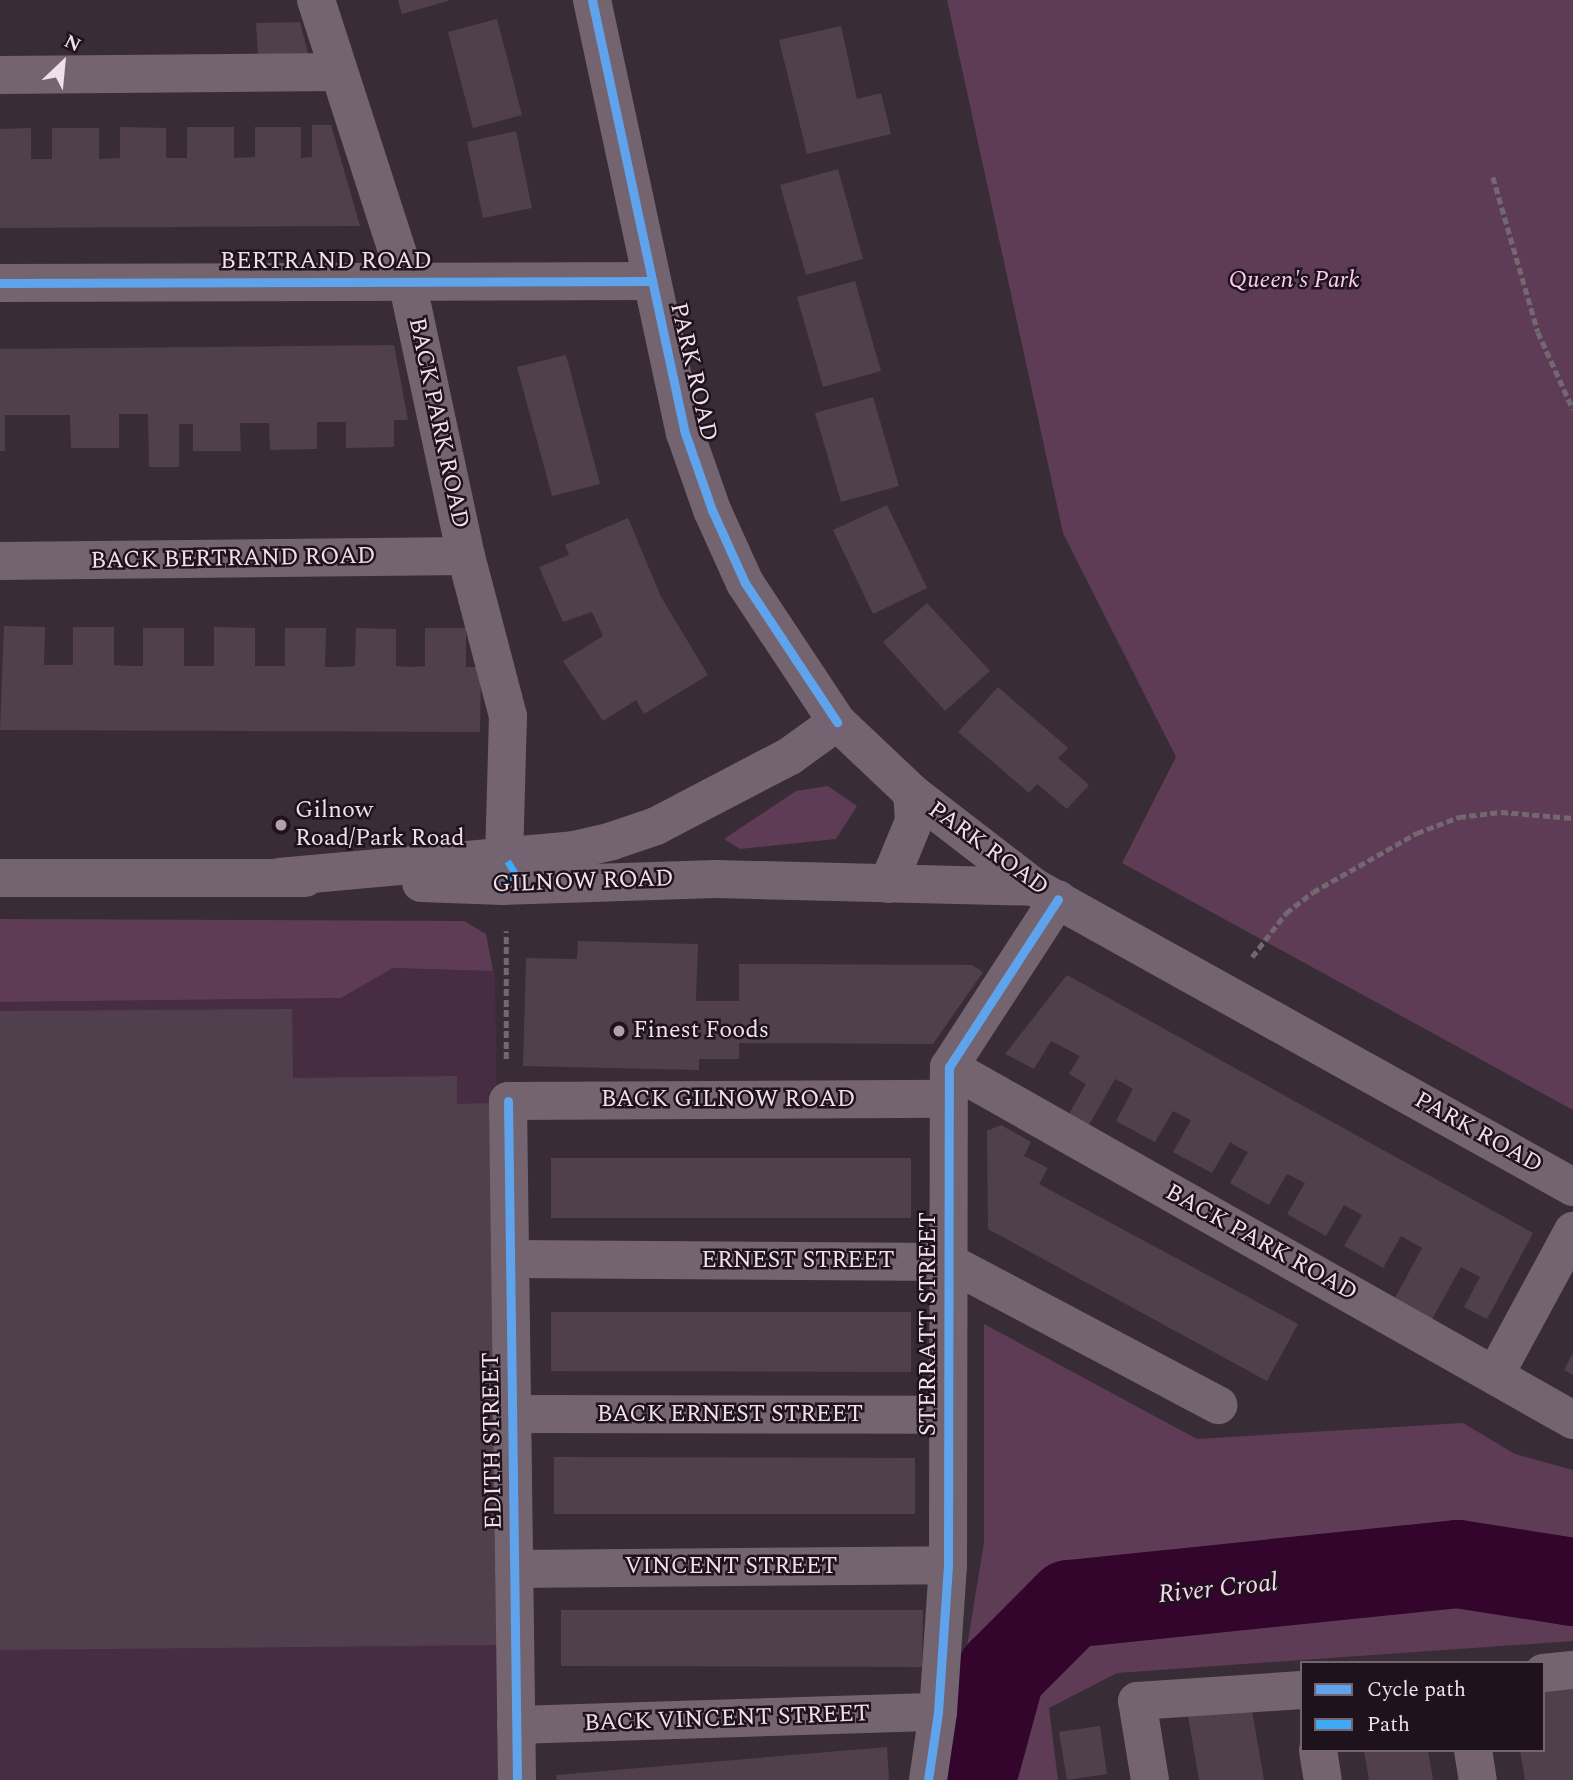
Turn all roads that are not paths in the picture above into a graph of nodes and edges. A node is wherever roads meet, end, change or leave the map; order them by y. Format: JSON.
{"nodes":[{"id":1,"x":316,"y":0,"type":"edge"},
{"id":2,"x":592,"y":0,"type":"edge"},
{"id":3,"x":338,"y":72,"type":"junction"},
{"id":4,"x":0,"y":75,"type":"edge"},
{"id":5,"x":407,"y":281,"type":"junction"},
{"id":6,"x":652,"y":281,"type":"junction"},
{"id":7,"x":0,"y":283,"type":"edge"},
{"id":8,"x":466,"y":556,"type":"junction"},
{"id":9,"x":0,"y":561,"type":"edge"},
{"id":10,"x":837,"y":722,"type":"junction"},
{"id":11,"x":912,"y":793,"type":"junction"},
{"id":12,"x":504,"y":855,"type":"junction"},
{"id":13,"x":279,"y":877,"type":"junction"},
{"id":14,"x":0,"y":878,"type":"edge"},
{"id":15,"x":888,"y":884,"type":"junction"},
{"id":16,"x":1046,"y":893,"type":"junction"},
{"id":17,"x":948,"y":1083,"type":"junction"},
{"id":18,"x":508,"y":1101,"type":"joint"},
{"id":19,"x":1573,"y":1186,"type":"edge"},
{"id":20,"x":1573,"y":1231,"type":"edge"},
{"id":21,"x":510,"y":1259,"type":"junction"},
{"id":22,"x":948,"y":1262,"type":"junction"},
{"id":23,"x":1495,"y":1375,"type":"junction"},
{"id":24,"x":1218,"y":1405,"type":"dead end"},
{"id":25,"x":512,"y":1415,"type":"junction"},
{"id":26,"x":948,"y":1415,"type":"junction"},
{"id":27,"x":1573,"y":1420,"type":"edge"},
{"id":28,"x":948,"y":1565,"type":"junction"},
{"id":29,"x":514,"y":1569,"type":"junction"},
{"id":30,"x":1573,"y":1670,"type":"edge"},
{"id":31,"x":1545,"y":1672,"type":"edge"},
{"id":32,"x":1300,"y":1690,"type":"edge"},
{"id":33,"x":938,"y":1713,"type":"junction"},
{"id":34,"x":516,"y":1725,"type":"junction"},
{"id":35,"x":1318,"y":1752,"type":"edge"},
{"id":36,"x":1473,"y":1752,"type":"edge"},
{"id":37,"x":517,"y":1780,"type":"edge"},
{"id":38,"x":928,"y":1780,"type":"edge"},
{"id":39,"x":1150,"y":1780,"type":"edge"},
{"id":40,"x":1323,"y":1780,"type":"edge"},
{"id":41,"x":1478,"y":1780,"type":"edge"}],
"edges":[{"from":1,"to":3,"type":"street","name":"BACK PARK ROAD"},
{"from":2,"to":6,"type":"street","name":"PARK ROAD"},
{"from":3,"to":4,"type":"street"},
{"from":3,"to":5,"type":"street","name":"BACK PARK ROAD"},
{"from":5,"to":6,"type":"street","name":"BERTRAND ROAD"},
{"from":5,"to":7,"type":"street","name":"BERTRAND ROAD"},
{"from":5,"to":8,"type":"street","name":"BACK PARK ROAD"},
{"from":6,"to":10,"type":"street","name":"PARK ROAD"},
{"from":8,"to":9,"type":"street","name":"BACK BERTRAND ROAD"},
{"from":8,"to":12,"type":"street","name":"BACK PARK ROAD"},
{"from":10,"to":11,"type":"main road","name":"PARK ROAD"},
{"from":10,"to":12,"type":"main road","name":"GILNOW ROAD"},
{"from":11,"to":15,"type":"main road"},
{"from":11,"to":16,"type":"main road","name":"PARK ROAD"},
{"from":12,"to":13,"type":"main road","name":"GILNOW ROAD"},
{"from":13,"to":14,"type":"main road","name":"GILNOW ROAD"},
{"from":13,"to":15,"type":"main road","name":"GILNOW ROAD"},
{"from":15,"to":16,"type":"main road","name":"GILNOW ROAD"},
{"from":16,"to":17,"type":"street"},
{"from":16,"to":19,"type":"main road","name":"PARK ROAD"},
{"from":17,"to":18,"type":"street","name":"BACK GILNOW ROAD"},
{"from":17,"to":22,"type":"street","name":"STERRATT STREET"},
{"from":17,"to":23,"type":"street","name":"BACK PARK ROAD"},
{"from":18,"to":21,"type":"street","name":"EDITH STREET"},
{"from":20,"to":23,"type":"street"},
{"from":21,"to":22,"type":"street","name":"ERNEST STREET"},
{"from":21,"to":25,"type":"street","name":"EDITH STREET"},
{"from":22,"to":24,"type":"street","name":"ERNEST STREET"},
{"from":22,"to":26,"type":"street","name":"STERRATT STREET"},
{"from":23,"to":27,"type":"street","name":"BACK PARK ROAD"},
{"from":25,"to":26,"type":"street","name":"BACK ERNEST STREET"},
{"from":25,"to":29,"type":"street","name":"EDITH STREET"},
{"from":26,"to":28,"type":"street","name":"STERRATT STREET"},
{"from":28,"to":29,"type":"street","name":"VINCENT STREET"},
{"from":28,"to":33,"type":"street","name":"STERRATT STREET"},
{"from":29,"to":34,"type":"street","name":"EDITH STREET"},
{"from":30,"to":31,"type":"street"},
{"from":32,"to":39,"type":"street"},
{"from":33,"to":34,"type":"street","name":"BACK VINCENT STREET"},
{"from":33,"to":38,"type":"street","name":"STERRATT STREET"},
{"from":34,"to":37,"type":"street","name":"EDITH STREET"},
{"from":35,"to":40,"type":"street"},
{"from":36,"to":41,"type":"street"}]}
